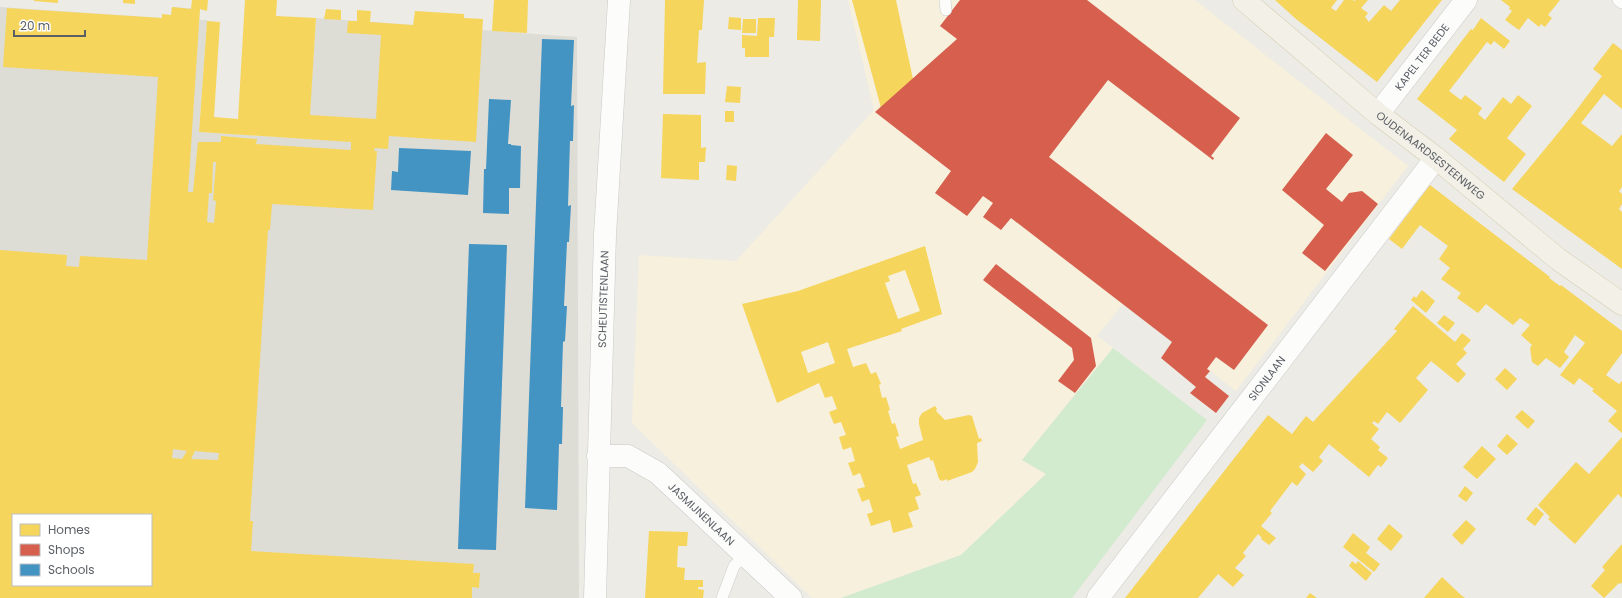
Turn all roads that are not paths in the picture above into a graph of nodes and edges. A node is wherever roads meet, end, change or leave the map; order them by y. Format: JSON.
{"nodes":[{"id":1,"x":619,"y":0,"type":"edge"},
{"id":2,"x":1244,"y":0,"type":"edge"},
{"id":3,"x":1466,"y":0,"type":"edge"},
{"id":4,"x":1618,"y":0,"type":"edge"},
{"id":5,"x":1622,"y":3,"type":"edge"},
{"id":6,"x":1378,"y":114,"type":"junction"},
{"id":7,"x":1436,"y":158,"type":"junction"},
{"id":8,"x":1622,"y":304,"type":"edge"},
{"id":9,"x":598,"y":456,"type":"junction"},
{"id":10,"x":745,"y":555,"type":"junction"},
{"id":11,"x":595,"y":598,"type":"edge"},
{"id":12,"x":722,"y":598,"type":"edge"},
{"id":13,"x":792,"y":598,"type":"edge"},
{"id":14,"x":1098,"y":598,"type":"edge"}],
"edges":[{"from":1,"to":9,"type":"street","name":"SCHEUTISTENLAAN"},
{"from":2,"to":6,"type":"main road","name":"OUDENAARDSESTEENWEG"},
{"from":3,"to":6,"type":"street","name":"KAPEL TER BEDE"},
{"from":4,"to":5,"type":"lane"},
{"from":6,"to":7,"type":"main road","name":"OUDENAARDSESTEENWEG"},
{"from":7,"to":8,"type":"main road","name":"OUDENAARDSESTEENWEG"},
{"from":7,"to":14,"type":"street","name":"SIONLAAN"},
{"from":9,"to":10,"type":"street","name":"JASMIJNENLAAN"},
{"from":9,"to":11,"type":"street","name":"SCHEUTISTENLAAN"},
{"from":10,"to":12,"type":"lane"},
{"from":10,"to":13,"type":"street","name":"JASMIJNENLAAN"}]}
